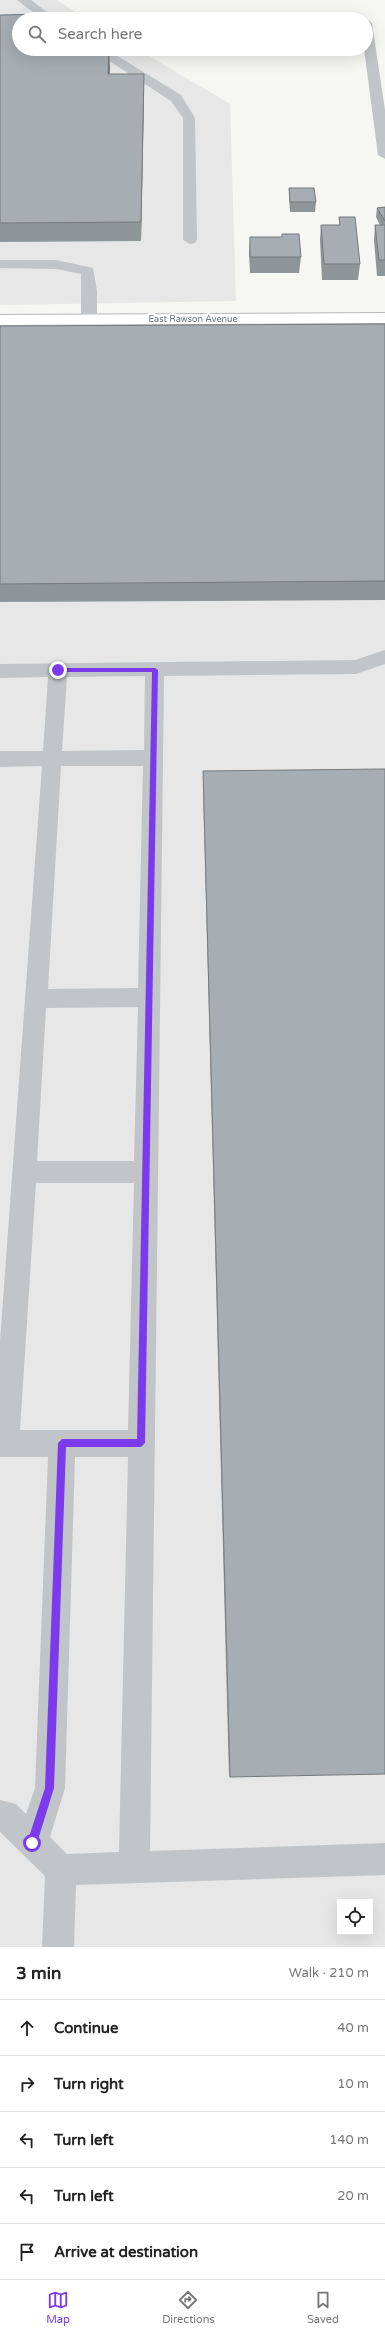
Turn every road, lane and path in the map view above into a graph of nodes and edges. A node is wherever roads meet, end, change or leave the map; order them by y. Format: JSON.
{"nodes":[{"id":1,"x":23,"y":0,"type":"edge"},
{"id":2,"x":40,"y":12,"type":"edge"},
{"id":3,"x":108,"y":56,"type":"edge"},
{"id":4,"x":371,"y":56,"type":"edge"},
{"id":5,"x":385,"y":155,"type":"edge"},
{"id":6,"x":190,"y":240,"type":"dead end"},
{"id":7,"x":0,"y":264,"type":"edge"},
{"id":8,"x":385,"y":318,"type":"edge"},
{"id":9,"x":0,"y":320,"type":"edge"},
{"id":10,"x":89,"y":320,"type":"junction"},
{"id":11,"x":385,"y":657,"type":"edge"},
{"id":12,"x":58,"y":670,"type":"junction"},
{"id":13,"x":155,"y":670,"type":"junction"},
{"id":14,"x":0,"y":671,"type":"edge"},
{"id":15,"x":53,"y":758,"type":"junction"},
{"id":16,"x":153,"y":758,"type":"junction"},
{"id":17,"x":0,"y":759,"type":"edge"},
{"id":18,"x":149,"y":996,"type":"junction"},
{"id":19,"x":36,"y":999,"type":"junction"},
{"id":20,"x":24,"y":1172,"type":"junction"},
{"id":21,"x":146,"y":1172,"type":"junction"},
{"id":22,"x":62,"y":1443,"type":"junction"},
{"id":23,"x":141,"y":1443,"type":"junction"},
{"id":24,"x":3,"y":1444,"type":"edge"},
{"id":25,"x":0,"y":1816,"type":"edge"},
{"id":26,"x":32,"y":1843,"type":"junction"},
{"id":27,"x":385,"y":1860,"type":"edge"},
{"id":28,"x":134,"y":1869,"type":"junction"},
{"id":29,"x":61,"y":1870,"type":"junction"},
{"id":30,"x":58,"y":1947,"type":"edge"}],
"edges":[{"from":1,"to":2,"type":"lane"},
{"from":3,"to":6,"type":"lane"},
{"from":4,"to":5,"type":"lane"},
{"from":7,"to":10,"type":"lane"},
{"from":8,"to":10,"type":"main road","name":"East Rawson Avenue"},
{"from":9,"to":10,"type":"main road","name":"East Rawson Avenue"},
{"from":11,"to":13,"type":"lane"},
{"from":12,"to":13,"type":"lane"},
{"from":12,"to":14,"type":"lane"},
{"from":12,"to":15,"type":"lane"},
{"from":13,"to":16,"type":"lane"},
{"from":15,"to":16,"type":"lane"},
{"from":15,"to":17,"type":"lane"},
{"from":15,"to":19,"type":"lane"},
{"from":16,"to":18,"type":"lane"},
{"from":18,"to":19,"type":"lane"},
{"from":18,"to":21,"type":"lane"},
{"from":19,"to":20,"type":"lane"},
{"from":20,"to":21,"type":"lane"},
{"from":20,"to":24,"type":"lane"},
{"from":21,"to":23,"type":"lane"},
{"from":22,"to":23,"type":"lane"},
{"from":22,"to":24,"type":"lane"},
{"from":22,"to":26,"type":"lane"},
{"from":23,"to":28,"type":"lane"},
{"from":25,"to":26,"type":"lane"},
{"from":26,"to":29,"type":"lane"},
{"from":27,"to":28,"type":"lane"},
{"from":28,"to":29,"type":"lane"},
{"from":29,"to":30,"type":"lane"}]}
